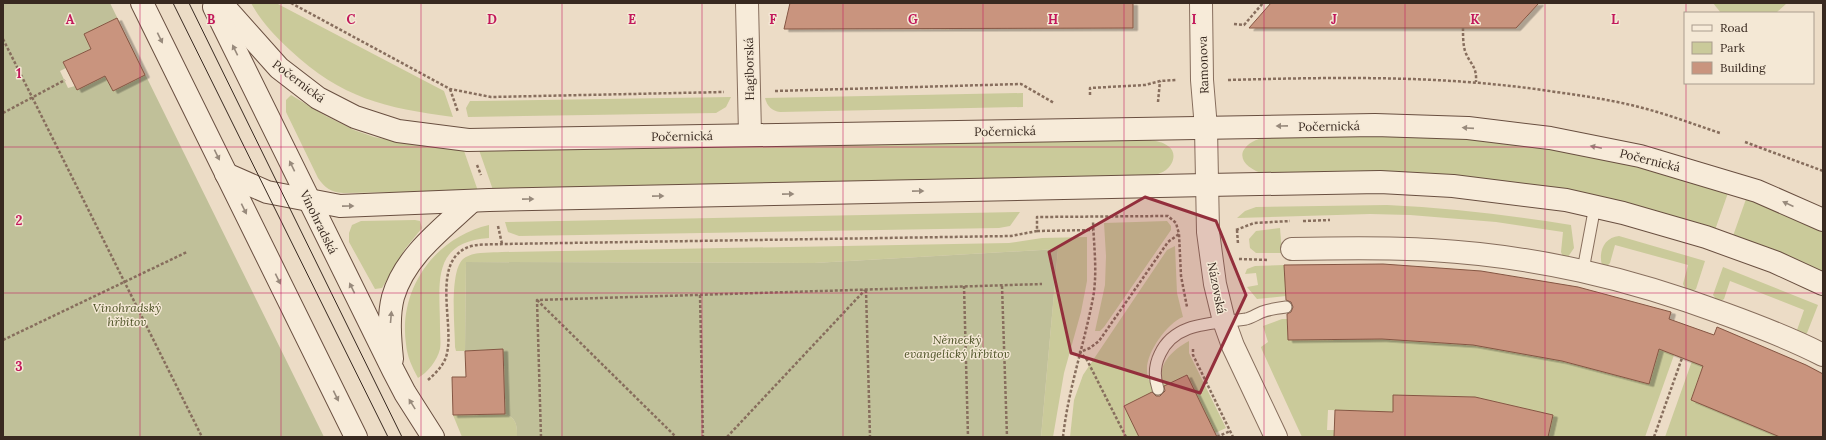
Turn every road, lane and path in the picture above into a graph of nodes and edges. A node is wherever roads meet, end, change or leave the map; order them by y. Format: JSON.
{"nodes":[{"id":1,"x":142,"y":3,"type":"edge"},
{"id":2,"x":212,"y":3,"type":"edge"},
{"id":3,"x":221,"y":3,"type":"edge"},
{"id":4,"x":291,"y":3,"type":"edge"},
{"id":5,"x":747,"y":3,"type":"edge"},
{"id":6,"x":1201,"y":3,"type":"edge"},
{"id":7,"x":1263,"y":3,"type":"edge"},
{"id":8,"x":1234,"y":24,"type":"dead end"},
{"id":9,"x":1463,"y":28,"type":"dead end"},
{"id":10,"x":3,"y":39,"type":"edge"},
{"id":11,"x":64,"y":80,"type":"dead end"},
{"id":12,"x":1183,"y":80,"type":"dead end"},
{"id":13,"x":1222,"y":80,"type":"dead end"},
{"id":14,"x":1160,"y":81,"type":"junction"},
{"id":15,"x":1476,"y":82,"type":"junction"},
{"id":16,"x":450,"y":88,"type":"junction"},
{"id":17,"x":750,"y":91,"type":"junction"},
{"id":18,"x":1090,"y":94,"type":"dead end"},
{"id":19,"x":32,"y":97,"type":"junction"},
{"id":20,"x":1151,"y":102,"type":"dead end"},
{"id":21,"x":1060,"y":107,"type":"dead end"},
{"id":22,"x":3,"y":113,"type":"edge"},
{"id":23,"x":460,"y":117,"type":"dead end"},
{"id":24,"x":1206,"y":128,"type":"junction"},
{"id":25,"x":1720,"y":133,"type":"dead end"},
{"id":26,"x":750,"y":134,"type":"junction"},
{"id":27,"x":1745,"y":142,"type":"dead end"},
{"id":28,"x":476,"y":163,"type":"dead end"},
{"id":29,"x":1823,"y":171,"type":"edge"},
{"id":30,"x":226,"y":174,"type":"junction"},
{"id":31,"x":481,"y":177,"type":"dead end"},
{"id":32,"x":1207,"y":185,"type":"junction"},
{"id":33,"x":309,"y":201,"type":"junction"},
{"id":34,"x":472,"y":201,"type":"junction"},
{"id":35,"x":1595,"y":206,"type":"junction"},
{"id":36,"x":1823,"y":220,"type":"edge"},
{"id":37,"x":1093,"y":221,"type":"dead end"},
{"id":38,"x":497,"y":223,"type":"dead end"},
{"id":39,"x":1094,"y":230,"type":"junction"},
{"id":40,"x":1037,"y":231,"type":"junction"},
{"id":41,"x":1179,"y":234,"type":"junction"},
{"id":42,"x":1183,"y":234,"type":"dead end"},
{"id":43,"x":502,"y":244,"type":"junction"},
{"id":44,"x":1292,"y":249,"type":"dead end"},
{"id":45,"x":187,"y":252,"type":"dead end"},
{"id":46,"x":1239,"y":259,"type":"dead end"},
{"id":47,"x":1268,"y":260,"type":"dead end"},
{"id":48,"x":1583,"y":270,"type":"junction"},
{"id":49,"x":124,"y":282,"type":"junction"},
{"id":50,"x":1042,"y":284,"type":"dead end"},
{"id":51,"x":1823,"y":284,"type":"edge"},
{"id":52,"x":964,"y":286,"type":"junction"},
{"id":53,"x":1002,"y":286,"type":"junction"},
{"id":54,"x":866,"y":290,"type":"junction"},
{"id":55,"x":700,"y":295,"type":"junction"},
{"id":56,"x":537,"y":300,"type":"junction"},
{"id":57,"x":1286,"y":307,"type":"dead end"},
{"id":58,"x":1188,"y":313,"type":"dead end"},
{"id":59,"x":1224,"y":321,"type":"junction"},
{"id":60,"x":3,"y":340,"type":"edge"},
{"id":61,"x":1194,"y":344,"type":"dead end"},
{"id":62,"x":1821,"y":349,"type":"edge"},
{"id":63,"x":1080,"y":352,"type":"junction"},
{"id":64,"x":1682,"y":358,"type":"dead end"},
{"id":65,"x":393,"y":370,"type":"junction"},
{"id":66,"x":426,"y":382,"type":"dead end"},
{"id":67,"x":1158,"y":389,"type":"dead end"},
{"id":68,"x":1230,"y":431,"type":"junction"},
{"id":69,"x":202,"y":437,"type":"edge"},
{"id":70,"x":356,"y":437,"type":"edge"},
{"id":71,"x":433,"y":437,"type":"edge"},
{"id":72,"x":541,"y":437,"type":"edge"},
{"id":73,"x":676,"y":437,"type":"edge"},
{"id":74,"x":703,"y":437,"type":"edge"},
{"id":75,"x":727,"y":437,"type":"edge"},
{"id":76,"x":870,"y":437,"type":"edge"},
{"id":77,"x":968,"y":437,"type":"edge"},
{"id":78,"x":1007,"y":437,"type":"edge"},
{"id":79,"x":1063,"y":437,"type":"edge"},
{"id":80,"x":1126,"y":437,"type":"edge"},
{"id":81,"x":1217,"y":437,"type":"edge"},
{"id":82,"x":1233,"y":437,"type":"edge"},
{"id":83,"x":1276,"y":437,"type":"edge"},
{"id":84,"x":1654,"y":437,"type":"edge"}],
"edges":[{"from":1,"to":30,"type":"street","one_way":true},
{"from":33,"to":2,"type":"street","name":"Vinohradská","one_way":true},
{"from":3,"to":26,"type":"street","name":"Počernická"},
{"from":4,"to":16,"type":"path"},
{"from":5,"to":17,"type":"street","name":"Hagiborská"},
{"from":6,"to":24,"type":"street","name":"Ramonova"},
{"from":7,"to":8,"type":"path"},
{"from":9,"to":15,"type":"path"},
{"from":10,"to":19,"type":"path"},
{"from":11,"to":19,"type":"path"},
{"from":12,"to":14,"type":"path"},
{"from":13,"to":15,"type":"path"},
{"from":14,"to":18,"type":"path"},
{"from":14,"to":20,"type":"path"},
{"from":15,"to":25,"type":"path"},
{"from":16,"to":17,"type":"path"},
{"from":16,"to":23,"type":"path"},
{"from":17,"to":21,"type":"path"},
{"from":17,"to":26,"type":"street","name":"Hagiborská"},
{"from":19,"to":22,"type":"path"},
{"from":19,"to":49,"type":"path"},
{"from":24,"to":26,"type":"street","name":"Počernická"},
{"from":24,"to":32,"type":"street","name":"Názovská"},
{"from":36,"to":24,"type":"street","name":"Počernická","one_way":true},
{"from":27,"to":29,"type":"path"},
{"from":28,"to":31,"type":"path"},
{"from":30,"to":33,"type":"street"},
{"from":30,"to":70,"type":"street","one_way":true},
{"from":34,"to":32,"type":"street","one_way":true},
{"from":32,"to":35,"type":"street"},
{"from":32,"to":59,"type":"street","name":"Názovská"},
{"from":33,"to":34,"type":"street","one_way":true},
{"from":65,"to":33,"type":"street","name":"Vinohradská","one_way":true},
{"from":65,"to":34,"type":"street","one_way":true},
{"from":35,"to":48,"type":"lane"},
{"from":35,"to":51,"type":"street"},
{"from":37,"to":39,"type":"path"},
{"from":38,"to":43,"type":"path"},
{"from":39,"to":40,"type":"path"},
{"from":39,"to":63,"type":"path"},
{"from":40,"to":41,"type":"path"},
{"from":40,"to":43,"type":"path"},
{"from":41,"to":42,"type":"path"},
{"from":41,"to":58,"type":"path"},
{"from":41,"to":63,"type":"path"},
{"from":43,"to":66,"type":"path"},
{"from":44,"to":48,"type":"street"},
{"from":45,"to":49,"type":"path"},
{"from":46,"to":47,"type":"path"},
{"from":48,"to":62,"type":"street"},
{"from":49,"to":60,"type":"path"},
{"from":49,"to":69,"type":"path"},
{"from":50,"to":53,"type":"path"},
{"from":52,"to":53,"type":"path"},
{"from":52,"to":54,"type":"path"},
{"from":52,"to":77,"type":"path"},
{"from":53,"to":78,"type":"path"},
{"from":54,"to":55,"type":"path"},
{"from":54,"to":75,"type":"path"},
{"from":54,"to":76,"type":"path"},
{"from":55,"to":56,"type":"path"},
{"from":55,"to":74,"type":"path"},
{"from":56,"to":72,"type":"path"},
{"from":56,"to":73,"type":"path"},
{"from":57,"to":59,"type":"lane"},
{"from":59,"to":67,"type":"lane"},
{"from":59,"to":83,"type":"street","name":"Názovská"},
{"from":61,"to":68,"type":"path"},
{"from":63,"to":79,"type":"path"},
{"from":63,"to":80,"type":"path"},
{"from":64,"to":84,"type":"path"},
{"from":71,"to":65,"type":"street","name":"Vinohradská","one_way":true},
{"from":68,"to":81,"type":"path"},
{"from":68,"to":82,"type":"path"}]}
